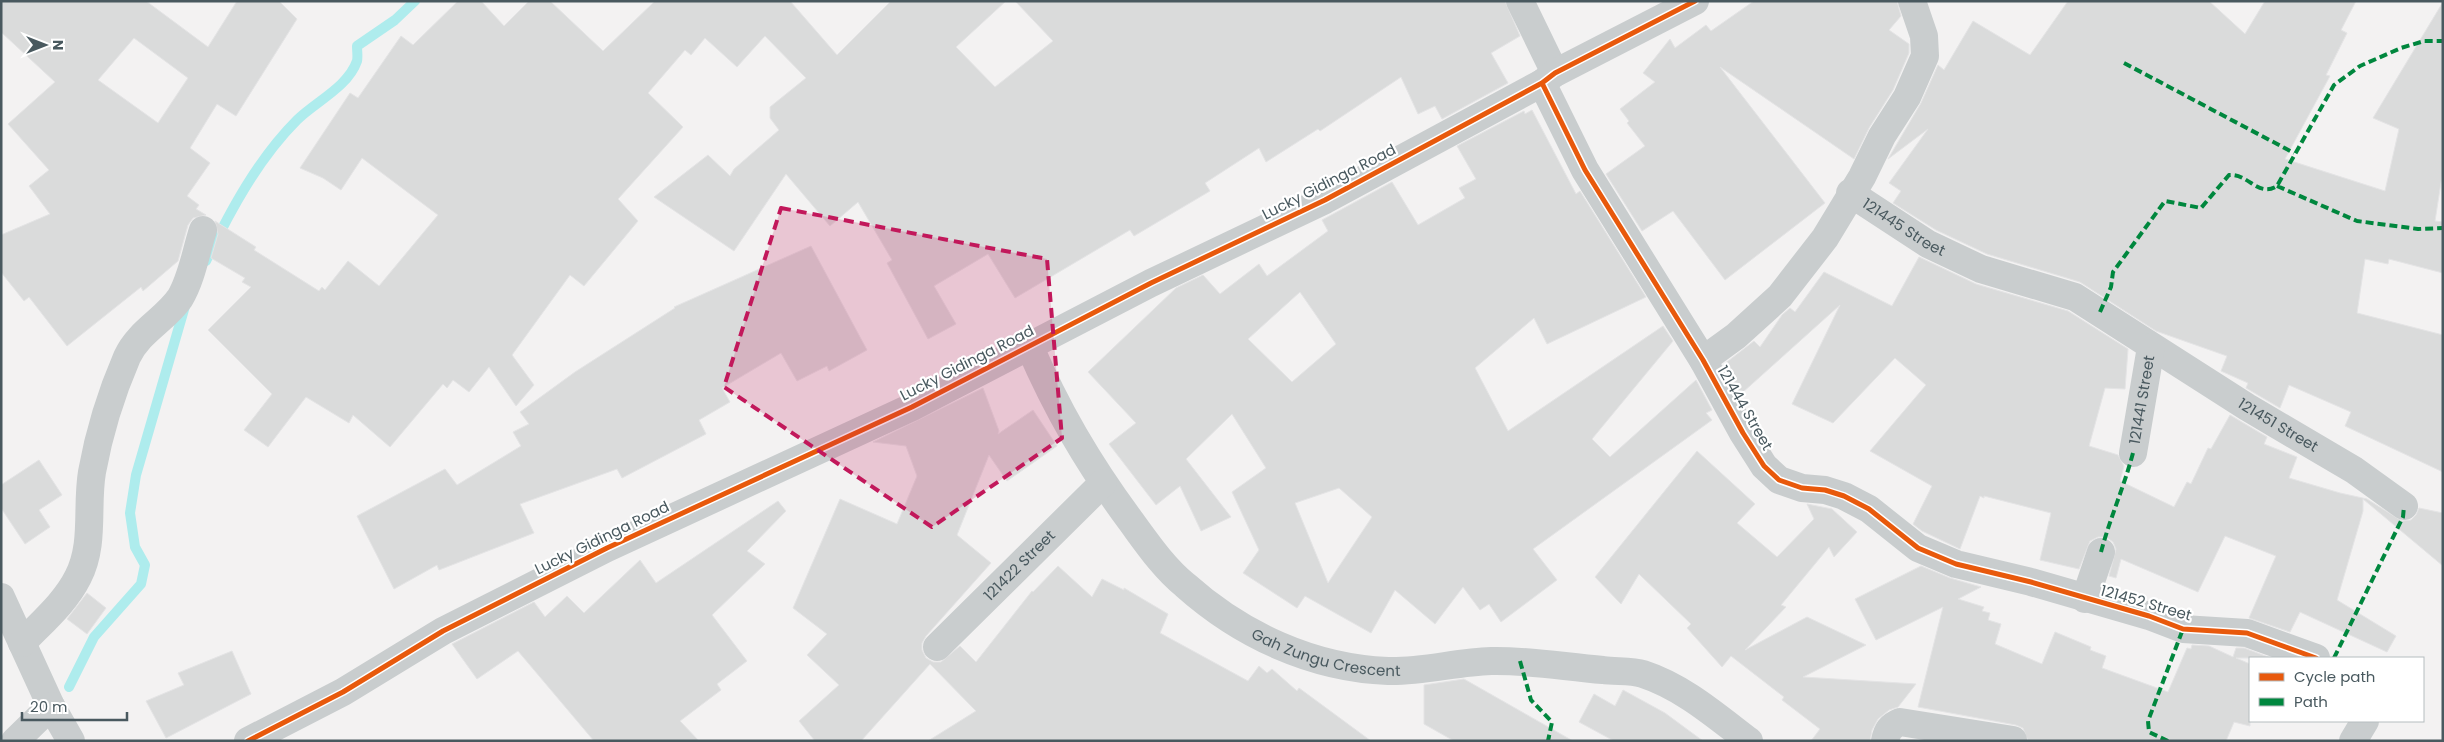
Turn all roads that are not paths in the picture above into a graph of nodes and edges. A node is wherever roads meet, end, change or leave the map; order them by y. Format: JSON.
{"nodes":[{"id":1,"x":1520,"y":1,"type":"edge"},
{"id":2,"x":1695,"y":1,"type":"edge"},
{"id":3,"x":1912,"y":1,"type":"edge"},
{"id":4,"x":1548,"y":78,"type":"junction"},
{"id":5,"x":1850,"y":193,"type":"junction"},
{"id":6,"x":203,"y":230,"type":"dead end"},
{"id":7,"x":1029,"y":345,"type":"junction"},
{"id":8,"x":2151,"y":347,"type":"junction"},
{"id":9,"x":1703,"y":360,"type":"junction"},
{"id":10,"x":2133,"y":453,"type":"dead end"},
{"id":11,"x":1103,"y":483,"type":"junction"},
{"id":12,"x":2404,"y":506,"type":"dead end"},
{"id":13,"x":2102,"y":552,"type":"dead end"},
{"id":14,"x":1,"y":597,"type":"edge"},
{"id":15,"x":2085,"y":599,"type":"junction"},
{"id":16,"x":22,"y":643,"type":"junction"},
{"id":17,"x":937,"y":648,"type":"dead end"},
{"id":18,"x":2314,"y":657,"type":"edge"},
{"id":19,"x":51,"y":706,"type":"junction"},
{"id":20,"x":2364,"y":722,"type":"edge"},
{"id":21,"x":2013,"y":740,"type":"edge"},
{"id":22,"x":15,"y":741,"type":"edge"},
{"id":23,"x":71,"y":741,"type":"edge"},
{"id":24,"x":248,"y":741,"type":"edge"},
{"id":25,"x":1749,"y":741,"type":"edge"},
{"id":26,"x":1885,"y":741,"type":"edge"},
{"id":27,"x":2353,"y":741,"type":"edge"}],
"edges":[{"from":1,"to":4,"type":"street","name":"121444 Street"},
{"from":2,"to":4,"type":"street","name":"Lucky Gidinga Road"},
{"from":3,"to":5,"type":"street","name":"121445 Street"},
{"from":4,"to":7,"type":"street","name":"Lucky Gidinga Road"},
{"from":4,"to":9,"type":"street","name":"121444 Street"},
{"from":5,"to":8,"type":"street","name":"121445 Street"},
{"from":5,"to":9,"type":"street"},
{"from":6,"to":16,"type":"street"},
{"from":7,"to":11,"type":"street","name":"Gah Zungu Crescent"},
{"from":7,"to":24,"type":"street","name":"Lucky Gidinga Road"},
{"from":8,"to":10,"type":"street","name":"121441 Street"},
{"from":8,"to":12,"type":"street","name":"121451 Street"},
{"from":9,"to":15,"type":"street","name":"121444 Street"},
{"from":11,"to":17,"type":"street","name":"121422 Street"},
{"from":11,"to":25,"type":"street","name":"Gah Zungu Crescent"},
{"from":13,"to":15,"type":"street"},
{"from":14,"to":16,"type":"street"},
{"from":15,"to":18,"type":"street","name":"121452 Street"},
{"from":16,"to":19,"type":"street"},
{"from":19,"to":22,"type":"street"},
{"from":19,"to":23,"type":"street"},
{"from":20,"to":27,"type":"street"},
{"from":21,"to":26,"type":"street"}]}
